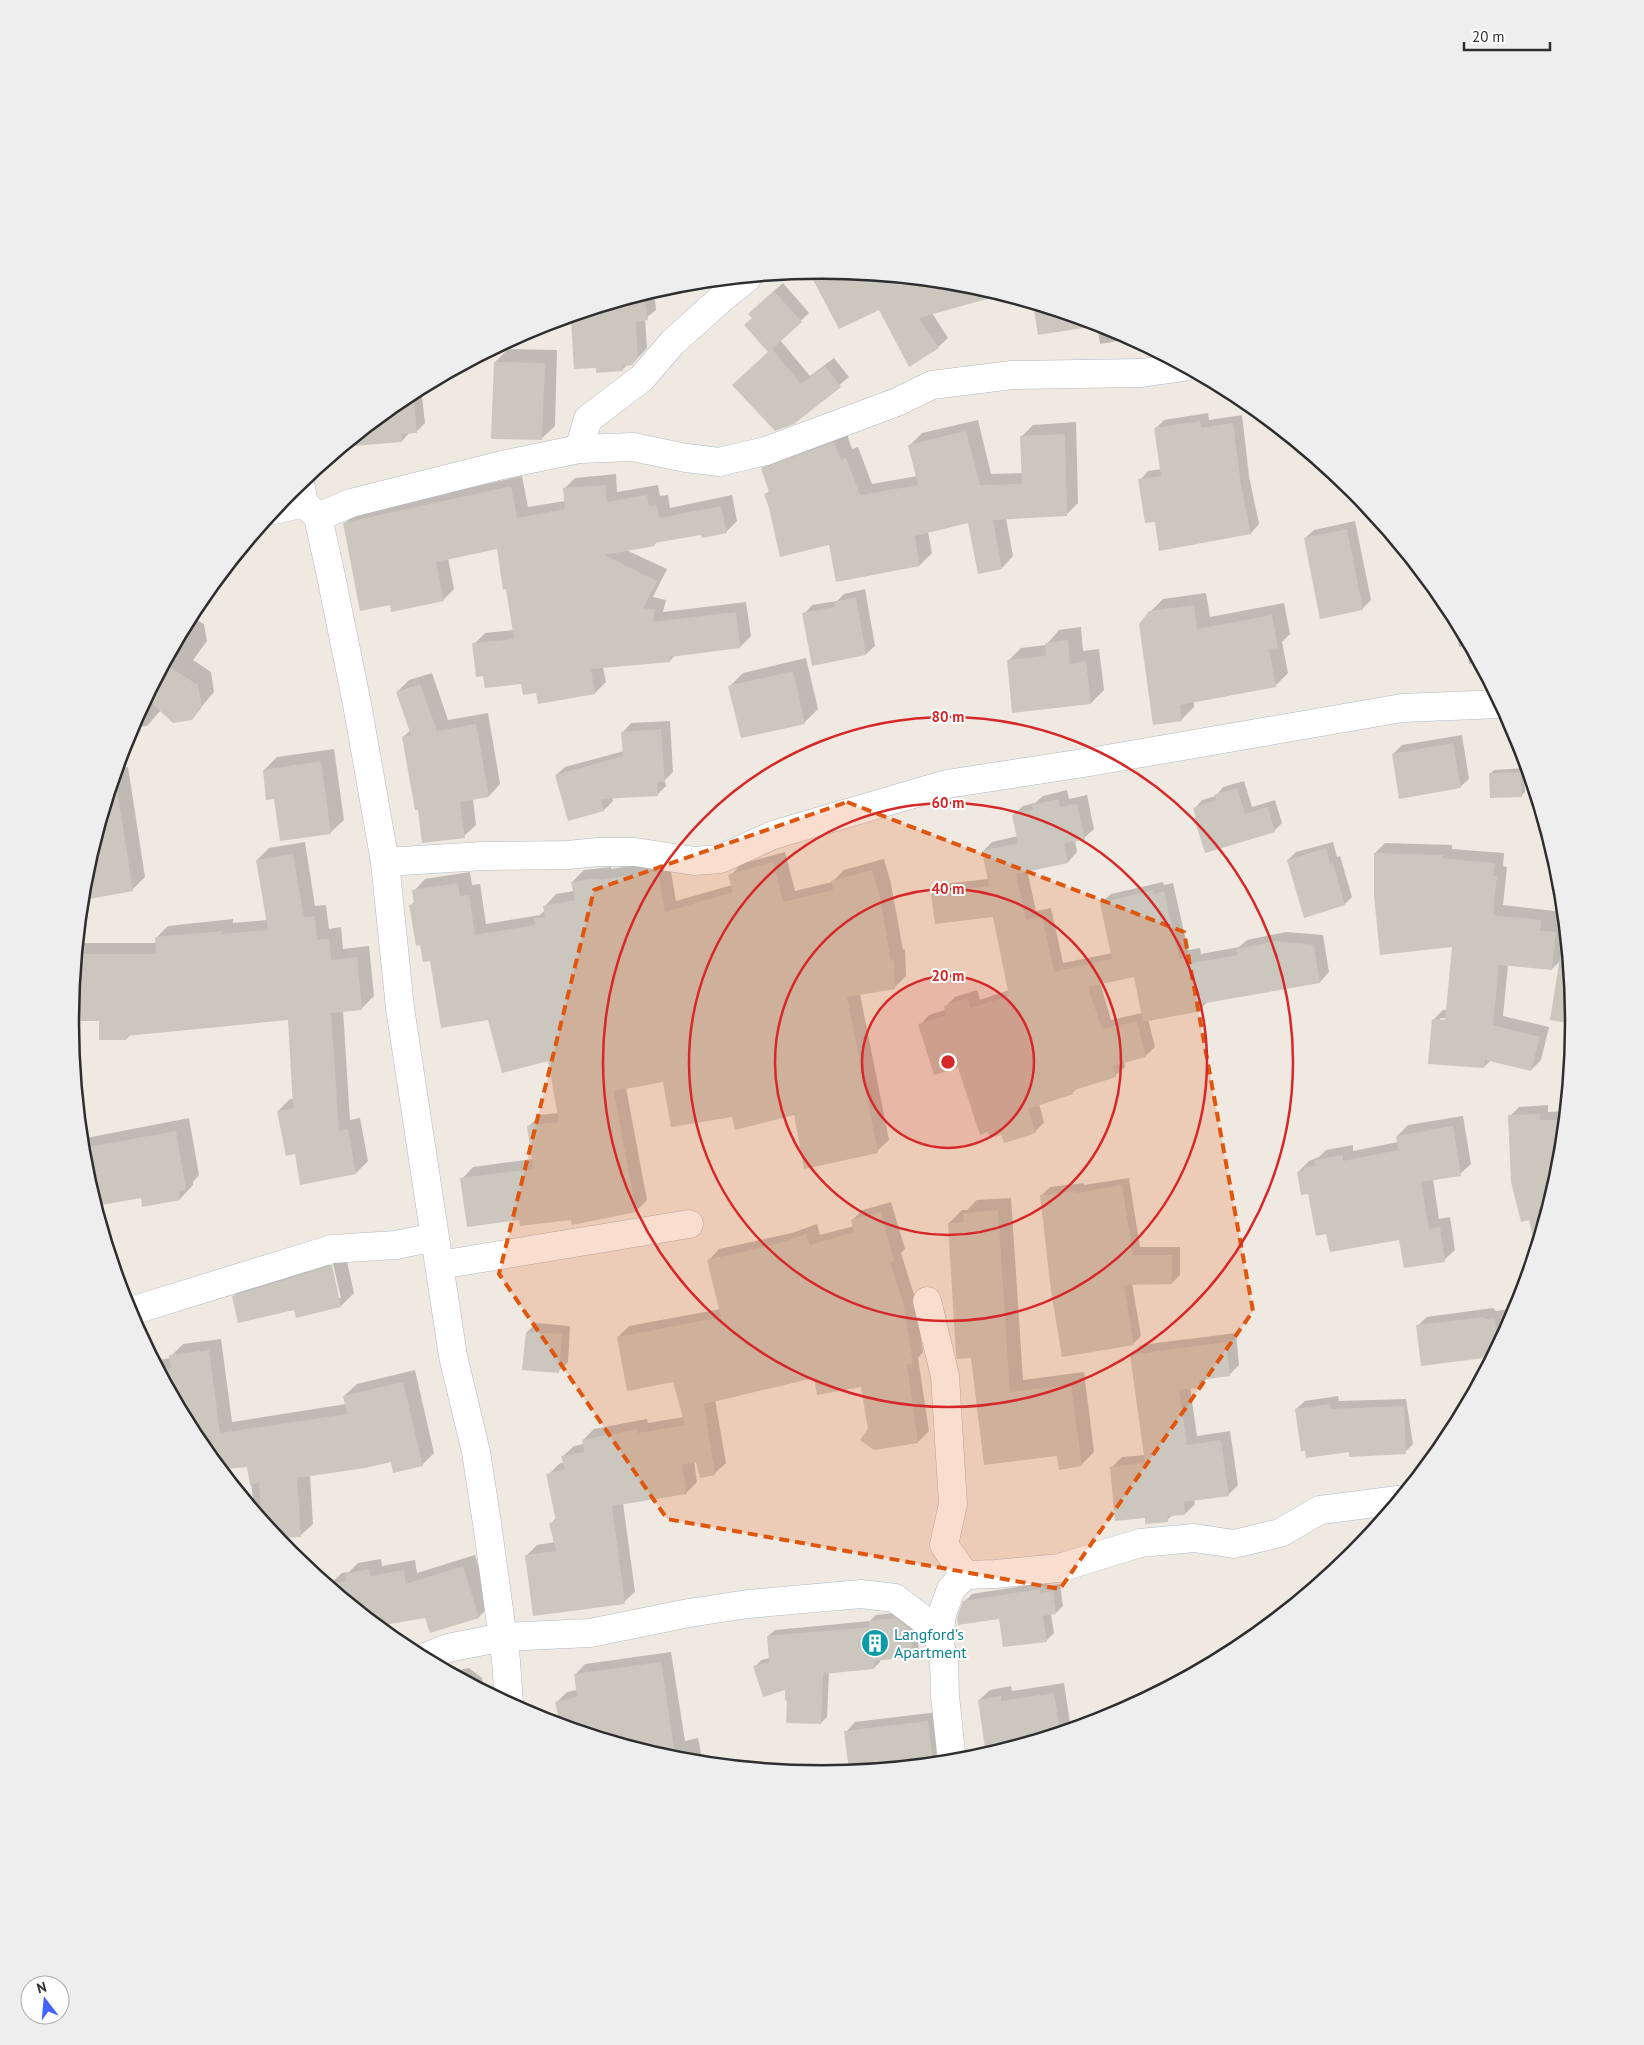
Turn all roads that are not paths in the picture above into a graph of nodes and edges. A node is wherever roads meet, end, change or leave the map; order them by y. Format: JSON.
{"nodes":[{"id":1,"x":739,"y":285,"type":"edge"},
{"id":2,"x":1175,"y":369,"type":"edge"},
{"id":3,"x":579,"y":449,"type":"junction"},
{"id":4,"x":307,"y":501,"type":"edge"},
{"id":5,"x":287,"y":506,"type":"edge"},
{"id":6,"x":1494,"y":704,"type":"edge"},
{"id":7,"x":385,"y":862,"type":"junction"},
{"id":8,"x":689,"y":1224,"type":"dead end"},
{"id":9,"x":434,"y":1237,"type":"junction"},
{"id":10,"x":440,"y":1265,"type":"junction"},
{"id":11,"x":927,"y":1301,"type":"dead end"},
{"id":12,"x":136,"y":1310,"type":"edge"},
{"id":13,"x":1391,"y":1501,"type":"edge"},
{"id":14,"x":964,"y":1574,"type":"junction"},
{"id":15,"x":503,"y":1638,"type":"junction"},
{"id":16,"x":939,"y":1639,"type":"junction"},
{"id":17,"x":432,"y":1654,"type":"edge"},
{"id":18,"x":508,"y":1696,"type":"edge"},
{"id":19,"x":951,"y":1754,"type":"edge"}],
"edges":[{"from":1,"to":3,"type":"street"},
{"from":2,"to":3,"type":"street"},
{"from":3,"to":4,"type":"street"},
{"from":4,"to":5,"type":"street"},
{"from":4,"to":7,"type":"street"},
{"from":6,"to":7,"type":"street"},
{"from":7,"to":9,"type":"street"},
{"from":8,"to":10,"type":"street"},
{"from":9,"to":10,"type":"street"},
{"from":9,"to":12,"type":"street"},
{"from":10,"to":15,"type":"street"},
{"from":11,"to":14,"type":"street"},
{"from":13,"to":14,"type":"street"},
{"from":14,"to":16,"type":"street"},
{"from":15,"to":16,"type":"street"},
{"from":15,"to":17,"type":"street"},
{"from":15,"to":18,"type":"street"},
{"from":16,"to":19,"type":"street"}]}
